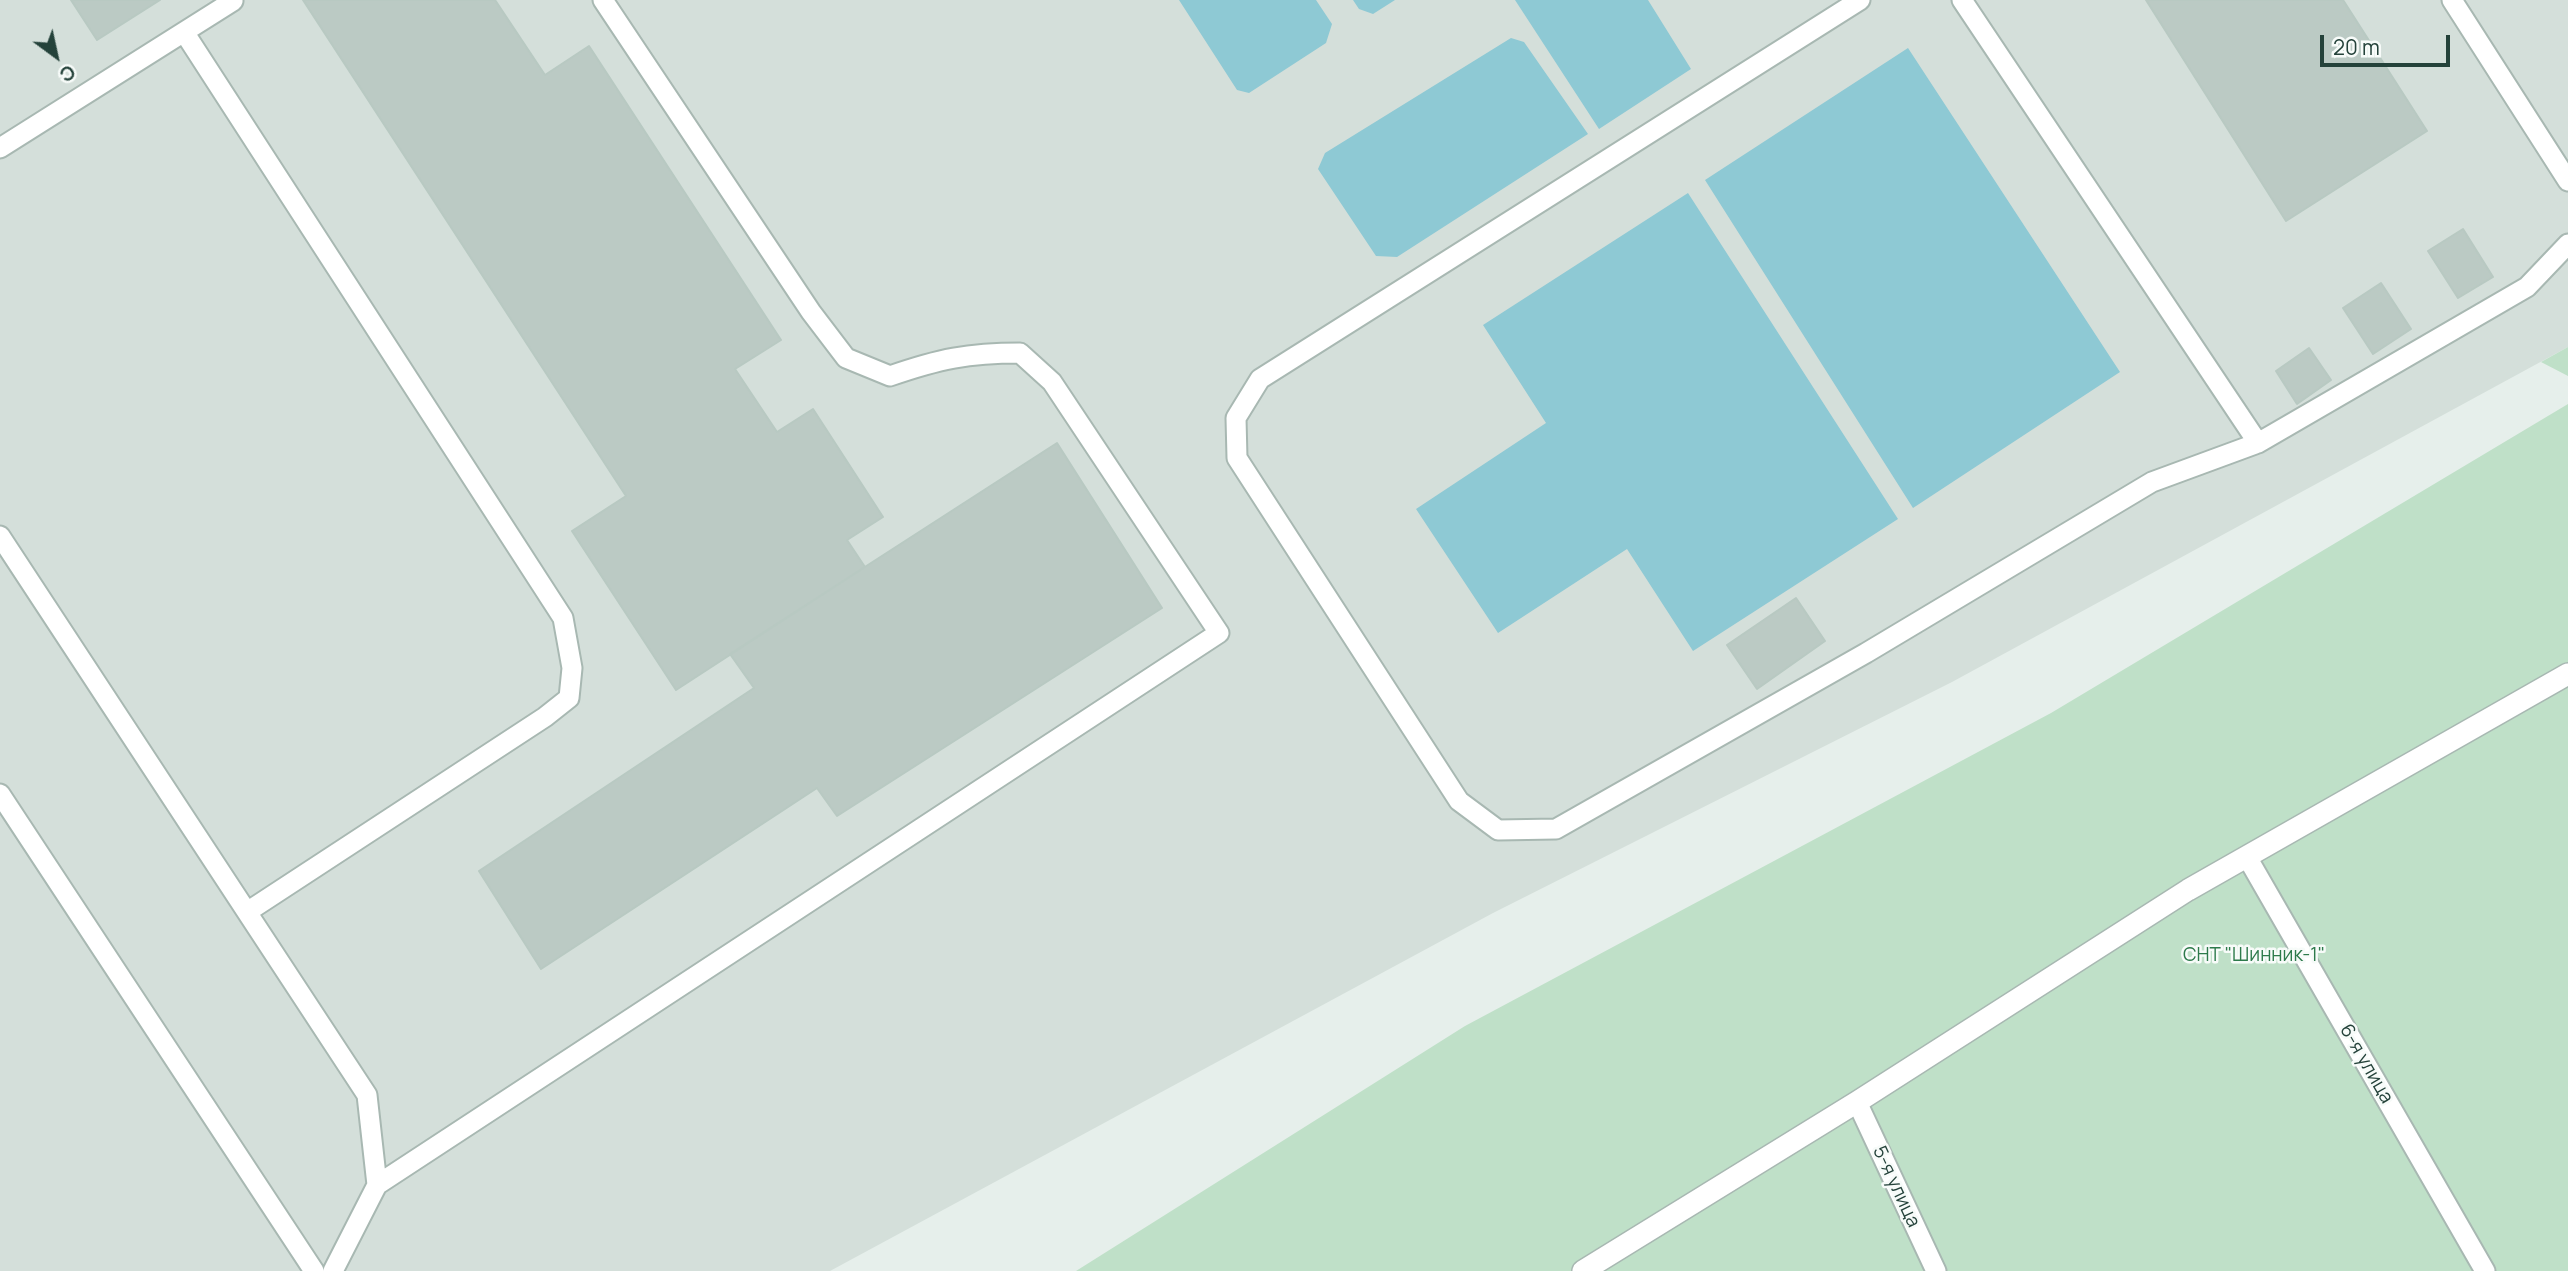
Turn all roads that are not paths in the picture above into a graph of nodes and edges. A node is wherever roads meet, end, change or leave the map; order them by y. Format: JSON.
{"nodes":[{"id":1,"x":603,"y":0,"type":"edge"},
{"id":2,"x":1860,"y":0,"type":"edge"},
{"id":3,"x":1962,"y":0,"type":"edge"},
{"id":4,"x":2452,"y":0,"type":"edge"},
{"id":5,"x":233,"y":1,"type":"edge"},
{"id":6,"x":184,"y":32,"type":"junction"},
{"id":7,"x":0,"y":148,"type":"edge"},
{"id":8,"x":2568,"y":181,"type":"edge"},
{"id":9,"x":2568,"y":244,"type":"edge"},
{"id":10,"x":2258,"y":443,"type":"junction"},
{"id":11,"x":0,"y":536,"type":"edge"},
{"id":12,"x":2568,"y":674,"type":"edge"},
{"id":13,"x":0,"y":794,"type":"edge"},
{"id":14,"x":2247,"y":857,"type":"junction"},
{"id":15,"x":247,"y":912,"type":"junction"},
{"id":16,"x":1857,"y":1102,"type":"junction"},
{"id":17,"x":377,"y":1185,"type":"junction"},
{"id":18,"x":314,"y":1271,"type":"edge"},
{"id":19,"x":333,"y":1271,"type":"edge"},
{"id":20,"x":1583,"y":1271,"type":"edge"},
{"id":21,"x":1936,"y":1271,"type":"edge"},
{"id":22,"x":2484,"y":1271,"type":"edge"}],
"edges":[{"from":1,"to":17,"type":"lane"},
{"from":2,"to":10,"type":"lane"},
{"from":3,"to":10,"type":"lane"},
{"from":4,"to":8,"type":"lane"},
{"from":5,"to":6,"type":"lane"},
{"from":6,"to":7,"type":"lane"},
{"from":6,"to":15,"type":"lane"},
{"from":9,"to":10,"type":"lane"},
{"from":11,"to":15,"type":"lane"},
{"from":12,"to":14,"type":"street"},
{"from":13,"to":18,"type":"lane"},
{"from":14,"to":16,"type":"street"},
{"from":14,"to":22,"type":"lane","name":"6-я улица"},
{"from":15,"to":17,"type":"lane"},
{"from":16,"to":20,"type":"street"},
{"from":16,"to":21,"type":"lane","name":"5-я улица"},
{"from":17,"to":19,"type":"lane"}]}
